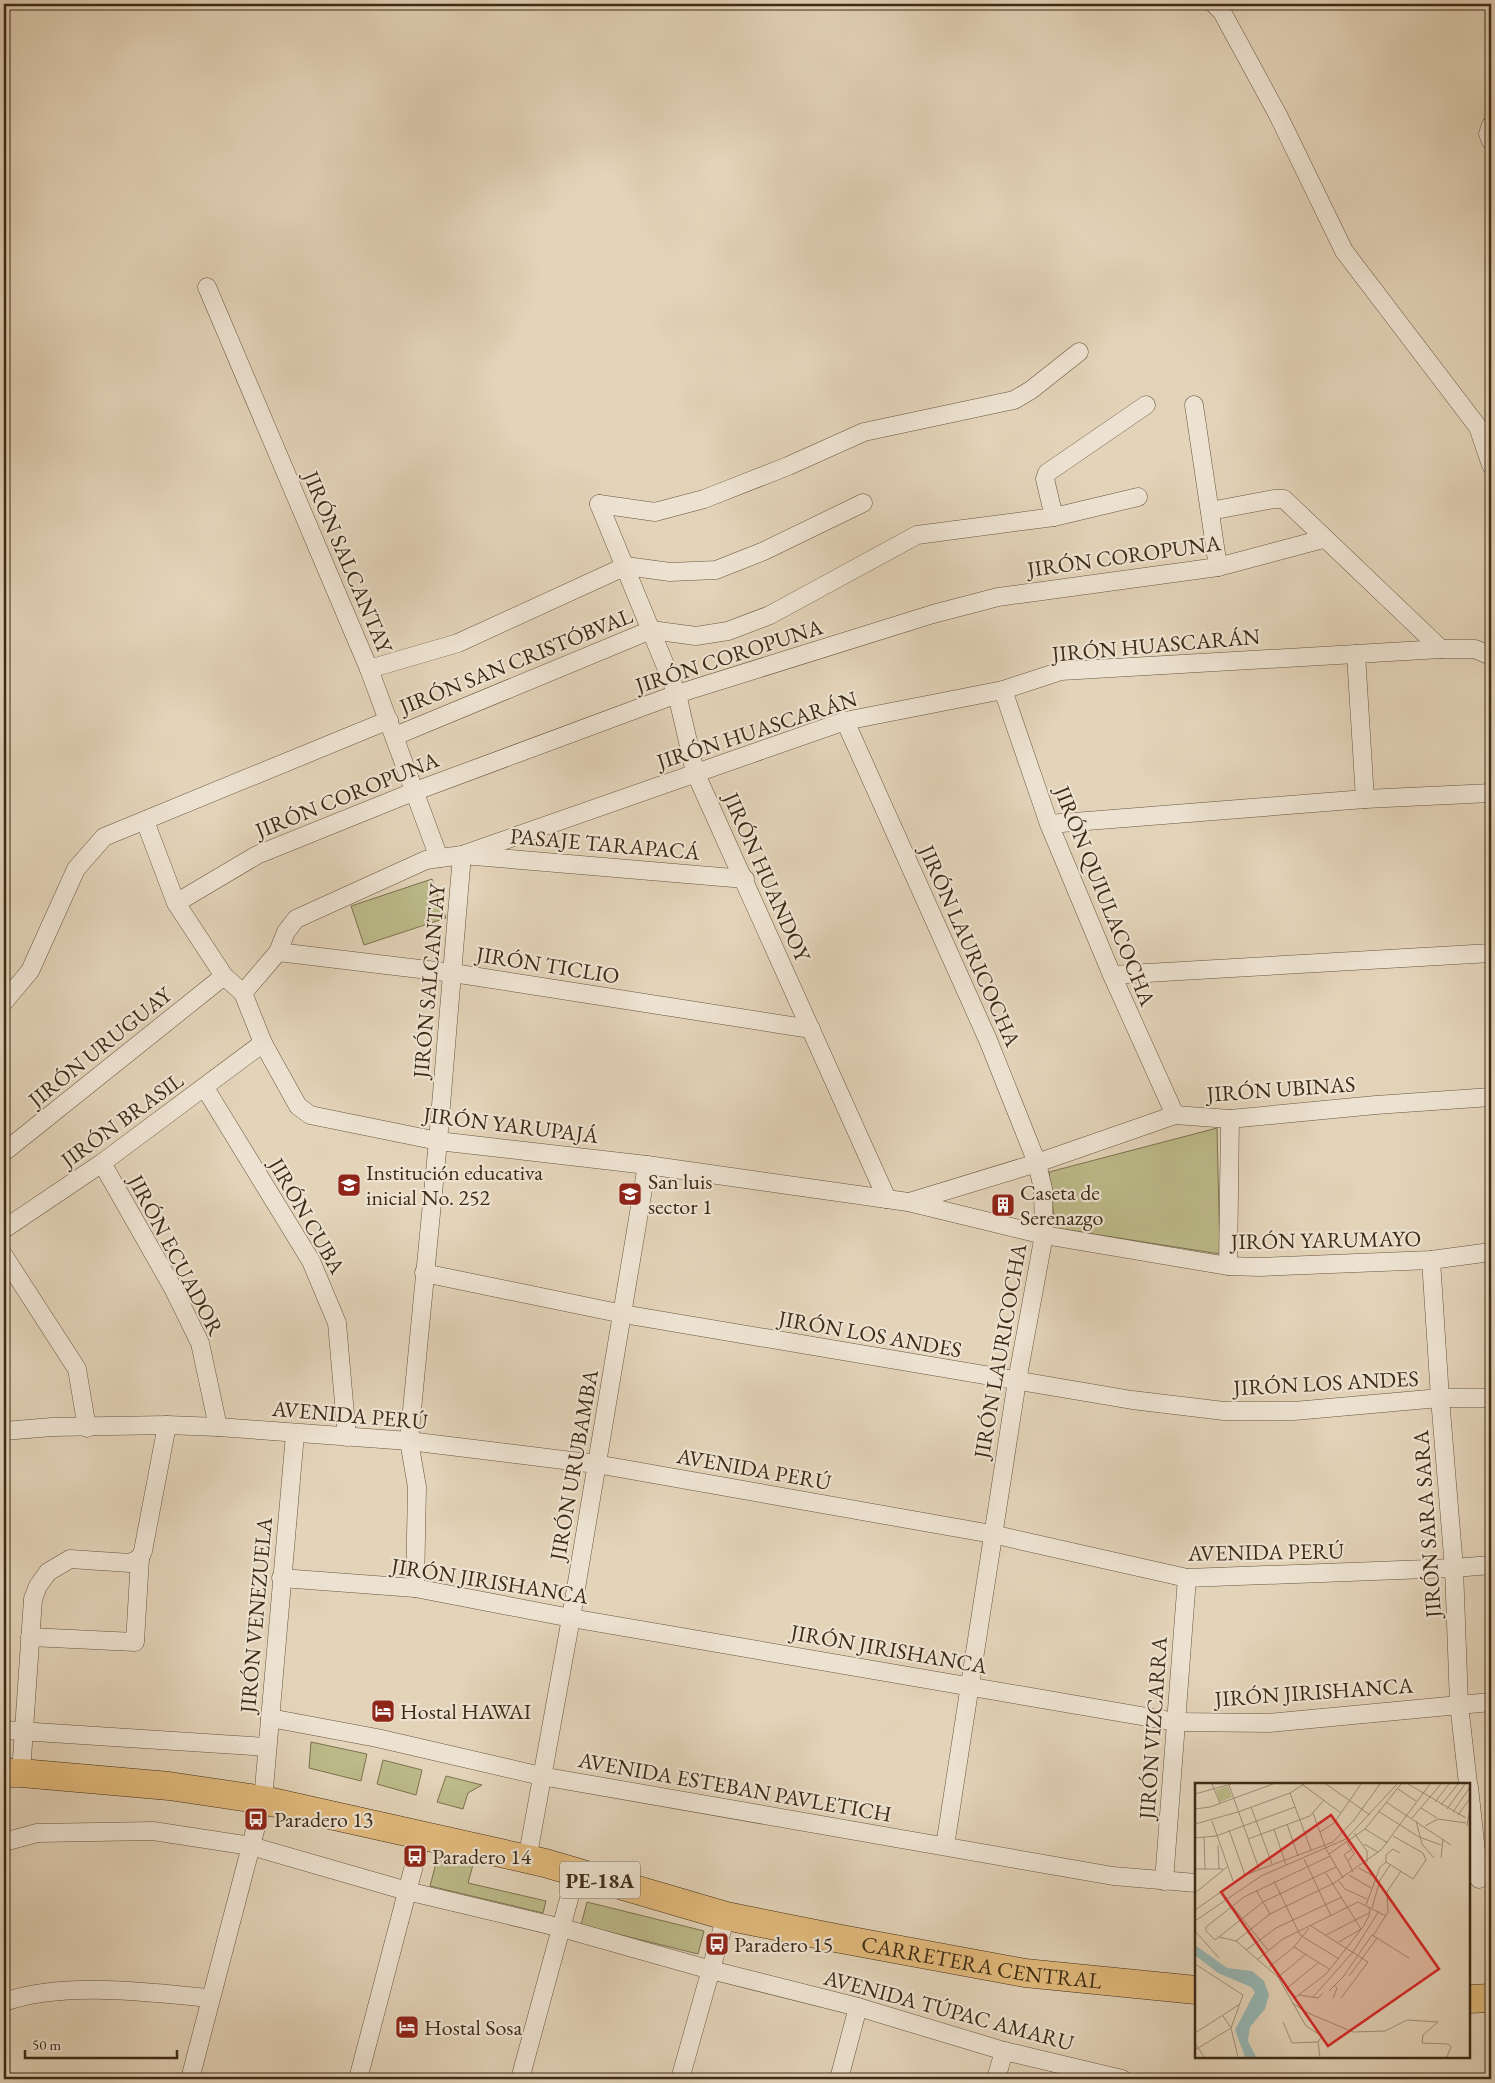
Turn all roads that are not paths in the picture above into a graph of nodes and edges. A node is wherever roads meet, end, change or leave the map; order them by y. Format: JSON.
{"nodes":[{"id":1,"x":1214,"y":4,"type":"edge"},
{"id":2,"x":1491,"y":125,"type":"edge"},
{"id":3,"x":1491,"y":141,"type":"edge"},
{"id":4,"x":207,"y":287,"type":"dead end"},
{"id":5,"x":1079,"y":352,"type":"dead end"},
{"id":6,"x":1146,"y":405,"type":"dead end"},
{"id":7,"x":1194,"y":405,"type":"dead end"},
{"id":8,"x":1491,"y":465,"type":"edge"},
{"id":9,"x":1138,"y":497,"type":"dead end"},
{"id":10,"x":863,"y":503,"type":"dead end"},
{"id":11,"x":1210,"y":511,"type":"junction"},
{"id":12,"x":1054,"y":516,"type":"junction"},
{"id":13,"x":1323,"y":539,"type":"junction"},
{"id":14,"x":626,"y":566,"type":"junction"},
{"id":15,"x":1218,"y":567,"type":"junction"},
{"id":16,"x":651,"y":630,"type":"junction"},
{"id":17,"x":1441,"y":650,"type":"junction"},
{"id":18,"x":1356,"y":654,"type":"junction"},
{"id":19,"x":1491,"y":656,"type":"edge"},
{"id":20,"x":369,"y":669,"type":"junction"},
{"id":21,"x":1003,"y":690,"type":"junction"},
{"id":22,"x":677,"y":694,"type":"junction"},
{"id":23,"x":845,"y":721,"type":"junction"},
{"id":24,"x":392,"y":728,"type":"junction"},
{"id":25,"x":695,"y":772,"type":"junction"},
{"id":26,"x":413,"y":792,"type":"junction"},
{"id":27,"x":1491,"y":793,"type":"edge"},
{"id":28,"x":1366,"y":799,"type":"junction"},
{"id":29,"x":145,"y":821,"type":"junction"},
{"id":30,"x":1049,"y":824,"type":"junction"},
{"id":31,"x":462,"y":854,"type":"junction"},
{"id":32,"x":439,"y":858,"type":"junction"},
{"id":33,"x":745,"y":879,"type":"junction"},
{"id":34,"x":176,"y":902,"type":"junction"},
{"id":35,"x":278,"y":952,"type":"junction"},
{"id":36,"x":1491,"y":953,"type":"edge"},
{"id":37,"x":453,"y":973,"type":"junction"},
{"id":38,"x":1112,"y":975,"type":"junction"},
{"id":39,"x":224,"y":976,"type":"junction"},
{"id":40,"x":243,"y":993,"type":"junction"},
{"id":41,"x":4,"y":1002,"type":"edge"},
{"id":42,"x":811,"y":1029,"type":"junction"},
{"id":43,"x":263,"y":1043,"type":"junction"},
{"id":44,"x":205,"y":1088,"type":"junction"},
{"id":45,"x":1491,"y":1096,"type":"edge"},
{"id":46,"x":1175,"y":1115,"type":"junction"},
{"id":47,"x":1230,"y":1119,"type":"junction"},
{"id":48,"x":438,"y":1141,"type":"junction"},
{"id":49,"x":4,"y":1152,"type":"edge"},
{"id":50,"x":102,"y":1163,"type":"junction"},
{"id":51,"x":1037,"y":1163,"type":"junction"},
{"id":52,"x":647,"y":1165,"type":"junction"},
{"id":53,"x":887,"y":1199,"type":"junction"},
{"id":54,"x":908,"y":1202,"type":"junction"},
{"id":55,"x":4,"y":1230,"type":"edge"},
{"id":56,"x":1044,"y":1235,"type":"junction"},
{"id":57,"x":1491,"y":1252,"type":"edge"},
{"id":58,"x":4,"y":1256,"type":"edge"},
{"id":59,"x":1431,"y":1260,"type":"junction"},
{"id":60,"x":1228,"y":1266,"type":"junction"},
{"id":61,"x":424,"y":1273,"type":"junction"},
{"id":62,"x":623,"y":1314,"type":"junction"},
{"id":63,"x":1017,"y":1381,"type":"junction"},
{"id":64,"x":1440,"y":1398,"type":"junction"},
{"id":65,"x":1491,"y":1398,"type":"edge"},
{"id":66,"x":167,"y":1425,"type":"junction"},
{"id":67,"x":218,"y":1427,"type":"junction"},
{"id":68,"x":87,"y":1428,"type":"junction"},
{"id":69,"x":4,"y":1431,"type":"edge"},
{"id":70,"x":295,"y":1434,"type":"junction"},
{"id":71,"x":347,"y":1437,"type":"junction"},
{"id":72,"x":408,"y":1441,"type":"junction"},
{"id":73,"x":596,"y":1464,"type":"junction"},
{"id":74,"x":992,"y":1534,"type":"junction"},
{"id":75,"x":140,"y":1558,"type":"junction"},
{"id":76,"x":1491,"y":1565,"type":"edge"},
{"id":77,"x":1454,"y":1568,"type":"junction"},
{"id":78,"x":281,"y":1578,"type":"junction"},
{"id":79,"x":1187,"y":1578,"type":"junction"},
{"id":80,"x":415,"y":1588,"type":"junction"},
{"id":81,"x":571,"y":1618,"type":"junction"},
{"id":82,"x":30,"y":1637,"type":"junction"},
{"id":83,"x":969,"y":1685,"type":"junction"},
{"id":84,"x":1491,"y":1702,"type":"edge"},
{"id":85,"x":1459,"y":1704,"type":"junction"},
{"id":86,"x":270,"y":1718,"type":"junction"},
{"id":87,"x":1176,"y":1722,"type":"junction"},
{"id":88,"x":4,"y":1730,"type":"edge"},
{"id":89,"x":24,"y":1731,"type":"junction"},
{"id":90,"x":267,"y":1747,"type":"junction"},
{"id":91,"x":12,"y":1773,"type":"edge"},
{"id":92,"x":541,"y":1776,"type":"junction"},
{"id":93,"x":1469,"y":1783,"type":"edge"},
{"id":94,"x":1470,"y":1794,"type":"edge"},
{"id":95,"x":262,"y":1800,"type":"junction"},
{"id":96,"x":422,"y":1835,"type":"junction"},
{"id":97,"x":4,"y":1842,"type":"edge"},
{"id":98,"x":252,"y":1846,"type":"junction"},
{"id":99,"x":945,"y":1846,"type":"junction"},
{"id":100,"x":527,"y":1860,"type":"junction"},
{"id":101,"x":576,"y":1873,"type":"junction"},
{"id":102,"x":1480,"y":1879,"type":"edge"},
{"id":103,"x":1164,"y":1881,"type":"junction"},
{"id":104,"x":1195,"y":1883,"type":"edge"},
{"id":105,"x":407,"y":1891,"type":"junction"},
{"id":106,"x":726,"y":1916,"type":"junction"},
{"id":107,"x":562,"y":1928,"type":"junction"},
{"id":108,"x":710,"y":1970,"type":"junction"},
{"id":109,"x":1195,"y":1990,"type":"edge"},
{"id":110,"x":210,"y":1998,"type":"junction"},
{"id":111,"x":1491,"y":1998,"type":"edge"},
{"id":112,"x":1470,"y":1999,"type":"edge"},
{"id":113,"x":4,"y":2002,"type":"edge"},
{"id":114,"x":858,"y":2007,"type":"junction"},
{"id":115,"x":1004,"y":2051,"type":"junction"},
{"id":116,"x":190,"y":2079,"type":"edge"},
{"id":117,"x":358,"y":2079,"type":"edge"},
{"id":118,"x":520,"y":2079,"type":"edge"},
{"id":119,"x":680,"y":2079,"type":"edge"},
{"id":120,"x":839,"y":2079,"type":"edge"},
{"id":121,"x":996,"y":2079,"type":"edge"},
{"id":122,"x":1122,"y":2079,"type":"edge"}],
"edges":[{"from":1,"to":8,"type":"street"},
{"from":2,"to":3,"type":"street"},
{"from":4,"to":20,"type":"street","name":"JIRÓN SALCANTAY"},
{"from":5,"to":14,"type":"street","name":"JIRÓN HUANDOY"},
{"from":6,"to":12,"type":"street"},
{"from":7,"to":11,"type":"street"},
{"from":9,"to":12,"type":"street","name":"JIRÓN SAN CRISTÓBVAL"},
{"from":10,"to":14,"type":"street"},
{"from":11,"to":13,"type":"street"},
{"from":11,"to":15,"type":"street"},
{"from":12,"to":16,"type":"street","name":"JIRÓN SAN CRISTÓBVAL"},
{"from":13,"to":15,"type":"street","name":"JIRÓN COROPUNA"},
{"from":13,"to":17,"type":"street"},
{"from":14,"to":16,"type":"street","name":"JIRÓN HUANDOY"},
{"from":14,"to":20,"type":"street"},
{"from":15,"to":22,"type":"street","name":"JIRÓN COROPUNA"},
{"from":16,"to":22,"type":"street","name":"JIRÓN HUANDOY"},
{"from":16,"to":24,"type":"street","name":"JIRÓN SAN CRISTÓBVAL"},
{"from":17,"to":18,"type":"street","name":"JIRÓN HUASCARÁN"},
{"from":17,"to":19,"type":"street","name":"JIRÓN HUASCARÁN"},
{"from":18,"to":21,"type":"street","name":"JIRÓN HUASCARÁN"},
{"from":18,"to":28,"type":"street"},
{"from":20,"to":24,"type":"street","name":"JIRÓN SALCANTAY"},
{"from":21,"to":23,"type":"street","name":"JIRÓN HUASCARÁN"},
{"from":21,"to":30,"type":"street","name":"JIRÓN QUIULACOCHA"},
{"from":22,"to":25,"type":"street","name":"JIRÓN HUANDOY"},
{"from":22,"to":26,"type":"street","name":"JIRÓN COROPUNA"},
{"from":23,"to":25,"type":"street","name":"JIRÓN HUASCARÁN"},
{"from":23,"to":51,"type":"street","name":"JIRÓN LAURICOCHA"},
{"from":24,"to":26,"type":"street","name":"JIRÓN SALCANTAY"},
{"from":24,"to":29,"type":"street","name":"JIRÓN SAN CRISTÓBVAL"},
{"from":25,"to":31,"type":"street","name":"JIRÓN HUASCARÁN"},
{"from":25,"to":33,"type":"street","name":"JIRÓN HUANDOY"},
{"from":26,"to":32,"type":"street","name":"JIRÓN SALCANTAY"},
{"from":26,"to":34,"type":"street","name":"JIRÓN COROPUNA"},
{"from":27,"to":28,"type":"street"},
{"from":28,"to":30,"type":"street"},
{"from":29,"to":34,"type":"street","name":"JIRÓN YARUPAJÁ"},
{"from":29,"to":41,"type":"street","name":"JIRÓN SAN CRISTÓBVAL"},
{"from":30,"to":38,"type":"street","name":"JIRÓN QUIULACOCHA"},
{"from":31,"to":32,"type":"street","name":"JIRÓN HUASCARÁN"},
{"from":31,"to":33,"type":"street","name":"PASAJE TARAPACÁ"},
{"from":31,"to":37,"type":"street","name":"JIRÓN SALCANTAY"},
{"from":32,"to":35,"type":"street","name":"JIRÓN HUASCARÁN"},
{"from":33,"to":42,"type":"street","name":"JIRÓN HUANDOY"},
{"from":34,"to":39,"type":"street","name":"JIRÓN YARUPAJÁ"},
{"from":35,"to":37,"type":"street","name":"JIRÓN TICLIO"},
{"from":35,"to":40,"type":"street","name":"JIRÓN HUASCARÁN"},
{"from":36,"to":38,"type":"street"},
{"from":37,"to":42,"type":"street","name":"JIRÓN TICLIO"},
{"from":37,"to":48,"type":"street","name":"JIRÓN SALCANTAY"},
{"from":38,"to":46,"type":"street","name":"JIRÓN QUIULACOCHA"},
{"from":39,"to":40,"type":"street","name":"JIRÓN YARUPAJÁ"},
{"from":39,"to":49,"type":"street","name":"JIRÓN URUGUAY"},
{"from":40,"to":43,"type":"street","name":"JIRÓN YARUPAJÁ"},
{"from":42,"to":53,"type":"street","name":"JIRÓN HUANDOY"},
{"from":43,"to":44,"type":"street","name":"JIRÓN BRASIL"},
{"from":43,"to":48,"type":"street","name":"JIRÓN YARUPAJÁ"},
{"from":44,"to":50,"type":"street","name":"JIRÓN BRASIL"},
{"from":44,"to":71,"type":"street","name":"JIRÓN CUBA"},
{"from":45,"to":47,"type":"street","name":"JIRÓN UBINAS"},
{"from":46,"to":47,"type":"street","name":"JIRÓN UBINAS"},
{"from":46,"to":51,"type":"street","name":"JIRÓN UBINAS"},
{"from":47,"to":60,"type":"street"},
{"from":48,"to":52,"type":"street","name":"JIRÓN YARUPAJÁ"},
{"from":48,"to":61,"type":"street","name":"JIRÓN SALCANTAY"},
{"from":50,"to":55,"type":"street","name":"JIRÓN BRASIL"},
{"from":50,"to":67,"type":"street","name":"JIRÓN ECUADOR"},
{"from":51,"to":54,"type":"street","name":"JIRÓN UBINAS"},
{"from":51,"to":56,"type":"street","name":"JIRÓN LAURICOCHA"},
{"from":52,"to":53,"type":"street","name":"JIRÓN YARUPAJÁ"},
{"from":52,"to":62,"type":"street","name":"JIRÓN URUBAMBA"},
{"from":53,"to":54,"type":"street","name":"JIRÓN YARUPAJÁ"},
{"from":54,"to":56,"type":"street","name":"JIRÓN YARUPAJÁ"},
{"from":56,"to":60,"type":"street","name":"JIRÓN YARUMAYO"},
{"from":56,"to":63,"type":"street","name":"JIRÓN LAURICOCHA"},
{"from":57,"to":59,"type":"street","name":"JIRÓN YARUMAYO"},
{"from":58,"to":68,"type":"street"},
{"from":59,"to":60,"type":"street","name":"JIRÓN YARUMAYO"},
{"from":59,"to":64,"type":"street","name":"JIRÓN SARA SARA"},
{"from":61,"to":62,"type":"street","name":"JIRÓN LOS ANDES"},
{"from":61,"to":72,"type":"street","name":"JIRÓN SALCANTAY"},
{"from":62,"to":63,"type":"street","name":"JIRÓN LOS ANDES"},
{"from":62,"to":73,"type":"street","name":"JIRÓN URUBAMBA"},
{"from":63,"to":64,"type":"street","name":"JIRÓN LOS ANDES"},
{"from":63,"to":74,"type":"street","name":"JIRÓN LAURICOCHA"},
{"from":64,"to":65,"type":"street","name":"JIRÓN LOS ANDES"},
{"from":64,"to":77,"type":"street","name":"JIRÓN SARA SARA"},
{"from":66,"to":67,"type":"street","name":"AVENIDA PERÚ"},
{"from":66,"to":68,"type":"street","name":"AVENIDA PERÚ"},
{"from":66,"to":75,"type":"street"},
{"from":67,"to":70,"type":"street","name":"AVENIDA PERÚ"},
{"from":68,"to":69,"type":"street","name":"AVENIDA PERÚ"},
{"from":70,"to":71,"type":"street","name":"AVENIDA PERÚ"},
{"from":70,"to":78,"type":"street","name":"JIRÓN VENEZUELA"},
{"from":71,"to":72,"type":"street","name":"AVENIDA PERÚ"},
{"from":72,"to":73,"type":"street","name":"AVENIDA PERÚ"},
{"from":72,"to":80,"type":"street","name":"JIRÓN SALCANTAY"},
{"from":73,"to":74,"type":"street","name":"AVENIDA PERÚ"},
{"from":73,"to":81,"type":"street","name":"JIRÓN URUBAMBA"},
{"from":74,"to":79,"type":"street","name":"AVENIDA PERÚ"},
{"from":74,"to":83,"type":"street","name":"JIRÓN LAURICOCHA"},
{"from":75,"to":82,"type":"street"},
{"from":75,"to":82,"type":"street"},
{"from":76,"to":77,"type":"street","name":"AVENIDA PERÚ"},
{"from":77,"to":79,"type":"street","name":"AVENIDA PERÚ"},
{"from":77,"to":85,"type":"street","name":"JIRÓN SARA SARA"},
{"from":78,"to":80,"type":"street","name":"JIRÓN JIRISHANCA"},
{"from":78,"to":86,"type":"street","name":"JIRÓN VENEZUELA"},
{"from":79,"to":87,"type":"street","name":"JIRÓN VIZCARRA"},
{"from":80,"to":81,"type":"street","name":"JIRÓN JIRISHANCA"},
{"from":81,"to":83,"type":"street","name":"JIRÓN JIRISHANCA"},
{"from":81,"to":92,"type":"street","name":"JIRÓN URUBAMBA"},
{"from":82,"to":89,"type":"street"},
{"from":83,"to":87,"type":"street","name":"JIRÓN JIRISHANCA"},
{"from":83,"to":99,"type":"street","name":"JIRÓN LAURICOCHA"},
{"from":84,"to":85,"type":"street","name":"JIRÓN JIRISHANCA"},
{"from":85,"to":87,"type":"street","name":"JIRÓN JIRISHANCA"},
{"from":85,"to":93,"type":"street","name":"JIRÓN SARA SARA"},
{"from":86,"to":90,"type":"street","name":"JIRÓN VENEZUELA"},
{"from":86,"to":92,"type":"street","name":"AVENIDA ESTEBAN PAVLETICH"},
{"from":87,"to":103,"type":"street","name":"JIRÓN VIZCARRA"},
{"from":88,"to":89,"type":"street"},
{"from":89,"to":90,"type":"street"},
{"from":89,"to":91,"type":"street"},
{"from":90,"to":95,"type":"street","name":"JIRÓN VENEZUELA"},
{"from":91,"to":95,"type":"highway","name":"CARRETERA CENTRAL","number":"PE-18A"},
{"from":92,"to":99,"type":"street","name":"AVENIDA ESTEBAN PAVLETICH"},
{"from":92,"to":100,"type":"street","name":"JIRÓN URUBAMBA"},
{"from":94,"to":102,"type":"street","name":"JIRÓN SARA SARA"},
{"from":95,"to":96,"type":"highway","name":"CARRETERA CENTRAL","number":"PE-18A"},
{"from":95,"to":98,"type":"street","name":"JIRÓN VENEZUELA"},
{"from":96,"to":100,"type":"highway","name":"CARRETERA CENTRAL","number":"PE-18A"},
{"from":96,"to":105,"type":"street"},
{"from":97,"to":98,"type":"street","name":"AVENIDA TÚPAC AMARU"},
{"from":98,"to":105,"type":"street","name":"AVENIDA TÚPAC AMARU"},
{"from":98,"to":110,"type":"street","name":"JIRÓN VENEZUELA"},
{"from":99,"to":103,"type":"street","name":"AVENIDA ESTEBAN PAVLETICH"},
{"from":100,"to":101,"type":"highway","name":"CARRETERA CENTRAL","number":"PE-18A"},
{"from":101,"to":106,"type":"highway","name":"CARRETERA CENTRAL","number":"PE-18A"},
{"from":101,"to":107,"type":"street"},
{"from":103,"to":104,"type":"street","name":"AVENIDA ESTEBAN PAVLETICH"},
{"from":105,"to":107,"type":"street","name":"AVENIDA TÚPAC AMARU"},
{"from":105,"to":117,"type":"street"},
{"from":106,"to":108,"type":"street"},
{"from":106,"to":109,"type":"highway","name":"CARRETERA CENTRAL","number":"PE-18A"},
{"from":107,"to":108,"type":"street","name":"AVENIDA TÚPAC AMARU"},
{"from":107,"to":118,"type":"street"},
{"from":108,"to":114,"type":"street","name":"AVENIDA TÚPAC AMARU"},
{"from":108,"to":119,"type":"street"},
{"from":110,"to":113,"type":"street"},
{"from":110,"to":116,"type":"street","name":"JIRÓN VENEZUELA"},
{"from":111,"to":112,"type":"highway"},
{"from":114,"to":115,"type":"street","name":"AVENIDA TÚPAC AMARU"},
{"from":114,"to":120,"type":"street"},
{"from":115,"to":121,"type":"street"},
{"from":115,"to":122,"type":"street","name":"AVENIDA TÚPAC AMARU"}]}
